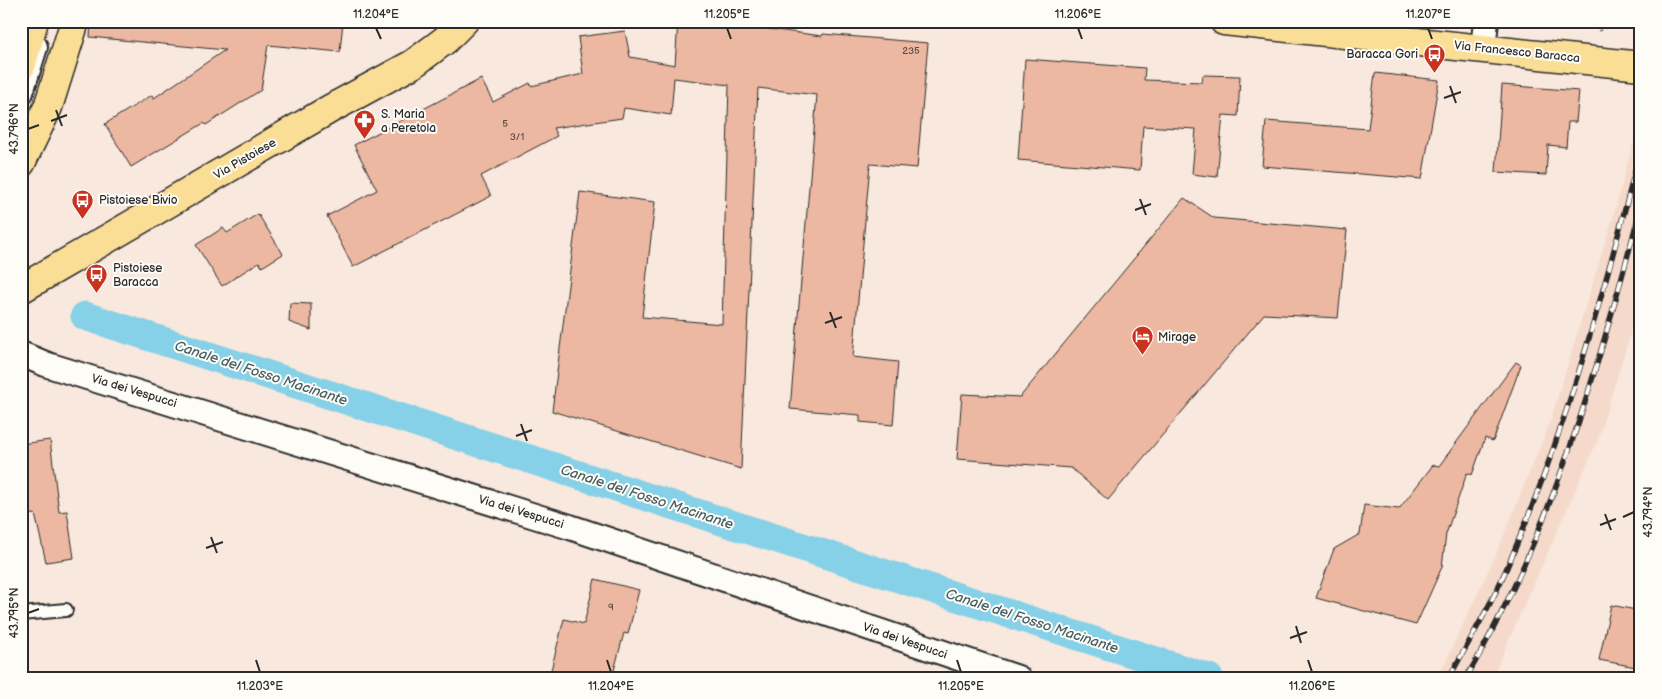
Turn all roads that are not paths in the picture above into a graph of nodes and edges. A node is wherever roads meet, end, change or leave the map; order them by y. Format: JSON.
{"nodes":[{"id":1,"x":34,"y":21,"type":"edge"},
{"id":2,"x":42,"y":21,"type":"edge"},
{"id":3,"x":75,"y":21,"type":"edge"},
{"id":4,"x":464,"y":21,"type":"edge"},
{"id":5,"x":1486,"y":21,"type":"edge"},
{"id":6,"x":1236,"y":22,"type":"edge"},
{"id":7,"x":1483,"y":49,"type":"junction"},
{"id":8,"x":21,"y":66,"type":"edge"},
{"id":9,"x":1641,"y":66,"type":"edge"},
{"id":10,"x":21,"y":92,"type":"edge"},
{"id":11,"x":21,"y":163,"type":"edge"},
{"id":12,"x":21,"y":289,"type":"edge"},
{"id":13,"x":21,"y":354,"type":"edge"},
{"id":14,"x":66,"y":610,"type":"dead end"},
{"id":15,"x":21,"y":614,"type":"edge"},
{"id":16,"x":1018,"y":678,"type":"edge"}],
"edges":[{"from":1,"to":8,"type":"main road"},
{"from":2,"to":10,"type":"street"},
{"from":3,"to":11,"type":"main road"},
{"from":4,"to":12,"type":"main road","name":"Via Pistoiese"},
{"from":5,"to":7,"type":"street"},
{"from":6,"to":7,"type":"main road","name":"Via Francesco Baracca"},
{"from":7,"to":9,"type":"main road","name":"Via Francesco Baracca"},
{"from":13,"to":16,"type":"street","name":"Via dei Vespucci"},
{"from":14,"to":15,"type":"lane"}]}
